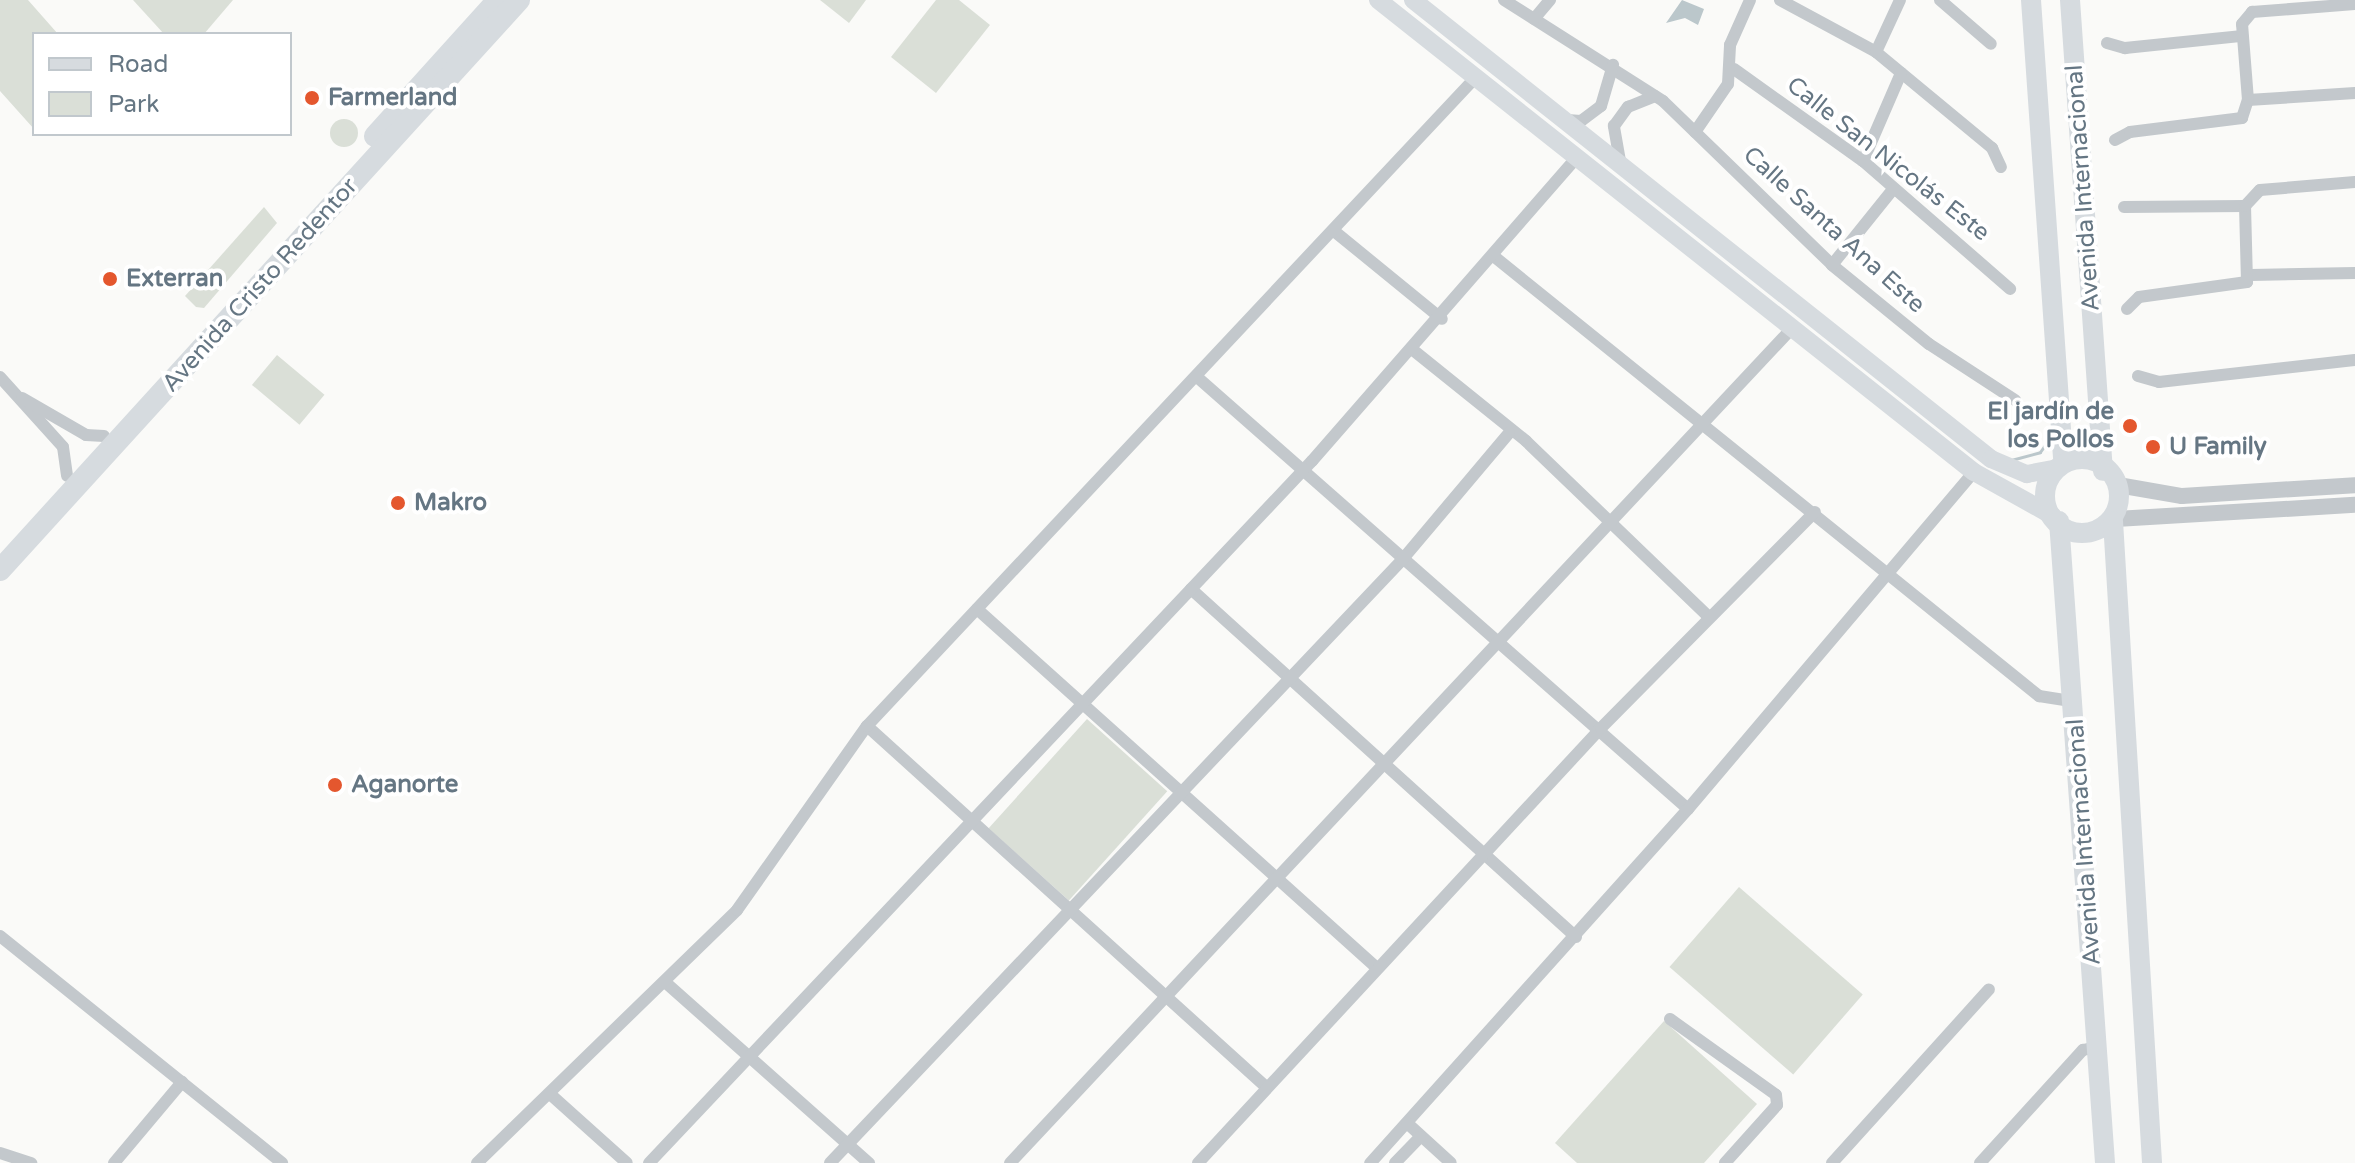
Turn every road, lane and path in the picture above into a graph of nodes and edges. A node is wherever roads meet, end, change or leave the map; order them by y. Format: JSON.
{"nodes":[{"id":1,"x":498,"y":0,"type":"edge"},
{"id":2,"x":519,"y":0,"type":"edge"},
{"id":3,"x":1378,"y":0,"type":"edge"},
{"id":4,"x":1413,"y":0,"type":"edge"},
{"id":5,"x":1504,"y":0,"type":"edge"},
{"id":6,"x":1550,"y":0,"type":"edge"},
{"id":7,"x":1750,"y":0,"type":"edge"},
{"id":8,"x":1780,"y":0,"type":"edge"},
{"id":9,"x":1900,"y":0,"type":"edge"},
{"id":10,"x":1940,"y":0,"type":"edge"},
{"id":11,"x":2031,"y":0,"type":"edge"},
{"id":12,"x":2070,"y":0,"type":"edge"},
{"id":13,"x":2355,"y":4,"type":"edge"},
{"id":14,"x":1534,"y":19,"type":"junction"},
{"id":15,"x":2242,"y":36,"type":"junction"},
{"id":16,"x":2107,"y":43,"type":"dead end"},
{"id":17,"x":1991,"y":44,"type":"dead end"},
{"id":18,"x":1876,"y":52,"type":"junction"},
{"id":19,"x":1613,"y":65,"type":"junction"},
{"id":20,"x":1734,"y":69,"type":"junction"},
{"id":21,"x":1505,"y":71,"type":"junction"},
{"id":22,"x":1901,"y":73,"type":"junction"},
{"id":23,"x":1483,"y":82,"type":"junction"},
{"id":24,"x":2355,"y":93,"type":"edge"},
{"id":25,"x":1655,"y":96,"type":"junction"},
{"id":26,"x":2248,"y":100,"type":"junction"},
{"id":27,"x":1567,"y":120,"type":"junction"},
{"id":28,"x":1695,"y":132,"type":"junction"},
{"id":29,"x":2115,"y":140,"type":"dead end"},
{"id":30,"x":1577,"y":157,"type":"junction"},
{"id":31,"x":1620,"y":161,"type":"junction"},
{"id":32,"x":1863,"y":161,"type":"junction"},
{"id":33,"x":2001,"y":167,"type":"dead end"},
{"id":34,"x":2355,"y":182,"type":"edge"},
{"id":35,"x":1893,"y":189,"type":"junction"},
{"id":36,"x":2245,"y":206,"type":"junction"},
{"id":37,"x":1675,"y":207,"type":"junction"},
{"id":38,"x":2124,"y":207,"type":"dead end"},
{"id":39,"x":1660,"y":223,"type":"junction"},
{"id":40,"x":1334,"y":231,"type":"junction"},
{"id":41,"x":1496,"y":258,"type":"junction"},
{"id":42,"x":1832,"y":265,"type":"junction"},
{"id":43,"x":2355,"y":273,"type":"edge"},
{"id":44,"x":2251,"y":275,"type":"junction"},
{"id":45,"x":2010,"y":289,"type":"dead end"},
{"id":46,"x":2127,"y":309,"type":"dead end"},
{"id":47,"x":1442,"y":319,"type":"junction"},
{"id":48,"x":1793,"y":327,"type":"junction"},
{"id":49,"x":1413,"y":350,"type":"junction"},
{"id":50,"x":2355,"y":360,"type":"edge"},
{"id":51,"x":2138,"y":376,"type":"dead end"},
{"id":52,"x":0,"y":377,"type":"edge"},
{"id":53,"x":1197,"y":377,"type":"junction"},
{"id":54,"x":22,"y":398,"type":"junction"},
{"id":55,"x":2015,"y":400,"type":"dead end"},
{"id":56,"x":1701,"y":424,"type":"junction"},
{"id":57,"x":1509,"y":433,"type":"junction"},
{"id":58,"x":104,"y":436,"type":"junction"},
{"id":59,"x":2058,"y":465,"type":"junction"},
{"id":60,"x":1303,"y":470,"type":"junction"},
{"id":61,"x":1974,"y":472,"type":"junction"},
{"id":62,"x":67,"y":476,"type":"junction"},
{"id":63,"x":2111,"y":478,"type":"junction"},
{"id":64,"x":2355,"y":485,"type":"edge"},
{"id":65,"x":2237,"y":493,"type":"junction"},
{"id":66,"x":2355,"y":505,"type":"edge"},
{"id":67,"x":1815,"y":512,"type":"junction"},
{"id":68,"x":2239,"y":512,"type":"junction"},
{"id":69,"x":2056,"y":518,"type":"junction"},
{"id":70,"x":2114,"y":520,"type":"junction"},
{"id":71,"x":1610,"y":523,"type":"junction"},
{"id":72,"x":0,"y":549,"type":"edge"},
{"id":73,"x":1402,"y":560,"type":"junction"},
{"id":74,"x":0,"y":570,"type":"edge"},
{"id":75,"x":1888,"y":573,"type":"junction"},
{"id":76,"x":1191,"y":589,"type":"junction"},
{"id":77,"x":977,"y":609,"type":"junction"},
{"id":78,"x":1709,"y":617,"type":"junction"},
{"id":79,"x":1500,"y":647,"type":"junction"},
{"id":80,"x":1294,"y":674,"type":"junction"},
{"id":81,"x":2076,"y":702,"type":"junction"},
{"id":82,"x":1083,"y":703,"type":"junction"},
{"id":83,"x":867,"y":726,"type":"junction"},
{"id":84,"x":1601,"y":728,"type":"junction"},
{"id":85,"x":1391,"y":763,"type":"junction"},
{"id":86,"x":1182,"y":794,"type":"junction"},
{"id":87,"x":1688,"y":809,"type":"junction"},
{"id":88,"x":975,"y":821,"type":"junction"},
{"id":89,"x":1484,"y":852,"type":"junction"},
{"id":90,"x":1277,"y":877,"type":"junction"},
{"id":91,"x":1075,"y":911,"type":"junction"},
{"id":92,"x":0,"y":936,"type":"edge"},
{"id":93,"x":1576,"y":937,"type":"junction"},
{"id":94,"x":1377,"y":968,"type":"junction"},
{"id":95,"x":665,"y":982,"type":"junction"},
{"id":96,"x":1989,"y":989,"type":"dead end"},
{"id":97,"x":1168,"y":999,"type":"junction"},
{"id":98,"x":1670,"y":1019,"type":"dead end"},
{"id":99,"x":2097,"y":1047,"type":"junction"},
{"id":100,"x":753,"y":1055,"type":"junction"},
{"id":101,"x":182,"y":1082,"type":"junction"},
{"id":102,"x":1265,"y":1086,"type":"junction"},
{"id":103,"x":550,"y":1094,"type":"junction"},
{"id":104,"x":1407,"y":1123,"type":"junction"},
{"id":105,"x":1420,"y":1137,"type":"junction"},
{"id":106,"x":848,"y":1144,"type":"junction"},
{"id":107,"x":0,"y":1153,"type":"edge"},
{"id":108,"x":31,"y":1163,"type":"edge"},
{"id":109,"x":114,"y":1163,"type":"edge"},
{"id":110,"x":282,"y":1163,"type":"edge"},
{"id":111,"x":477,"y":1163,"type":"edge"},
{"id":112,"x":627,"y":1163,"type":"edge"},
{"id":113,"x":649,"y":1163,"type":"edge"},
{"id":114,"x":830,"y":1163,"type":"edge"},
{"id":115,"x":869,"y":1163,"type":"edge"},
{"id":116,"x":1010,"y":1163,"type":"edge"},
{"id":117,"x":1198,"y":1163,"type":"edge"},
{"id":118,"x":1370,"y":1163,"type":"edge"},
{"id":119,"x":1395,"y":1163,"type":"edge"},
{"id":120,"x":1451,"y":1163,"type":"edge"},
{"id":121,"x":1725,"y":1163,"type":"edge"},
{"id":122,"x":1832,"y":1163,"type":"edge"},
{"id":123,"x":1980,"y":1163,"type":"edge"},
{"id":124,"x":2105,"y":1163,"type":"edge"},
{"id":125,"x":2152,"y":1163,"type":"edge"}],
"edges":[{"from":1,"to":58,"type":"highway","name":"Avenida Cristo Redentor"},
{"from":2,"to":74,"type":"highway","name":"Avenida Cristo Redentor"},
{"from":3,"to":23,"type":"main road"},
{"from":4,"to":21,"type":"main road"},
{"from":5,"to":14,"type":"street","name":"Calle Santa Ana Este"},
{"from":6,"to":14,"type":"street"},
{"from":7,"to":20,"type":"street"},
{"from":8,"to":18,"type":"street"},
{"from":9,"to":18,"type":"street"},
{"from":10,"to":17,"type":"street"},
{"from":11,"to":59,"type":"main road","name":"Avenida Internacional"},
{"from":12,"to":63,"type":"main road","name":"Avenida Internacional"},
{"from":13,"to":15,"type":"street"},
{"from":14,"to":19,"type":"street","name":"Calle Santa Ana Este"},
{"from":15,"to":16,"type":"street"},
{"from":15,"to":26,"type":"street"},
{"from":18,"to":22,"type":"street"},
{"from":19,"to":25,"type":"street","name":"Calle Santa Ana Este"},
{"from":19,"to":27,"type":"street"},
{"from":20,"to":28,"type":"street"},
{"from":20,"to":32,"type":"street","name":"Calle San Nicolás Este"},
{"from":21,"to":23,"type":"main road"},
{"from":21,"to":27,"type":"main road"},
{"from":22,"to":32,"type":"street"},
{"from":22,"to":33,"type":"street"},
{"from":23,"to":30,"type":"main road"},
{"from":23,"to":40,"type":"street"},
{"from":24,"to":26,"type":"street"},
{"from":25,"to":28,"type":"street","name":"Calle Santa Ana Este"},
{"from":25,"to":31,"type":"street"},
{"from":26,"to":29,"type":"street"},
{"from":27,"to":31,"type":"main road"},
{"from":28,"to":42,"type":"street","name":"Calle Santa Ana Este"},
{"from":30,"to":39,"type":"main road"},
{"from":30,"to":41,"type":"street"},
{"from":31,"to":37,"type":"main road"},
{"from":32,"to":35,"type":"street","name":"Calle San Nicolás Este"},
{"from":34,"to":36,"type":"street"},
{"from":35,"to":42,"type":"street"},
{"from":35,"to":45,"type":"street","name":"Calle San Nicolás Este"},
{"from":36,"to":38,"type":"street"},
{"from":36,"to":44,"type":"street"},
{"from":37,"to":39,"type":"main road"},
{"from":37,"to":59,"type":"main road"},
{"from":39,"to":48,"type":"main road"},
{"from":40,"to":47,"type":"street"},
{"from":40,"to":53,"type":"street"},
{"from":41,"to":47,"type":"street"},
{"from":41,"to":56,"type":"street"},
{"from":42,"to":55,"type":"street","name":"Calle Santa Ana Este"},
{"from":43,"to":44,"type":"street"},
{"from":44,"to":46,"type":"street"},
{"from":47,"to":49,"type":"street"},
{"from":48,"to":56,"type":"street"},
{"from":48,"to":61,"type":"main road"},
{"from":49,"to":57,"type":"street"},
{"from":49,"to":60,"type":"street"},
{"from":50,"to":51,"type":"street"},
{"from":52,"to":54,"type":"street"},
{"from":53,"to":60,"type":"street"},
{"from":53,"to":77,"type":"street"},
{"from":54,"to":58,"type":"street"},
{"from":54,"to":62,"type":"street"},
{"from":56,"to":67,"type":"street"},
{"from":56,"to":71,"type":"street"},
{"from":57,"to":71,"type":"street"},
{"from":57,"to":73,"type":"street"},
{"from":58,"to":62,"type":"highway","name":"Avenida Cristo Redentor"},
{"from":59,"to":63,"type":"main road"},
{"from":59,"to":69,"type":"main road"},
{"from":60,"to":73,"type":"street"},
{"from":60,"to":76,"type":"street"},
{"from":61,"to":69,"type":"main road"},
{"from":61,"to":75,"type":"street"},
{"from":62,"to":72,"type":"highway","name":"Avenida Cristo Redentor"},
{"from":63,"to":65,"type":"street"},
{"from":63,"to":70,"type":"main road"},
{"from":64,"to":65,"type":"street"},
{"from":65,"to":68,"type":"street"},
{"from":66,"to":68,"type":"street"},
{"from":67,"to":75,"type":"street"},
{"from":67,"to":78,"type":"street"},
{"from":68,"to":70,"type":"street"},
{"from":69,"to":70,"type":"main road"},
{"from":69,"to":81,"type":"main road","name":"Avenida Internacional"},
{"from":70,"to":125,"type":"main road","name":"Avenida Internacional"},
{"from":71,"to":78,"type":"street"},
{"from":71,"to":79,"type":"street"},
{"from":73,"to":79,"type":"street"},
{"from":73,"to":80,"type":"street"},
{"from":75,"to":81,"type":"street"},
{"from":75,"to":87,"type":"street"},
{"from":76,"to":80,"type":"street"},
{"from":76,"to":82,"type":"street"},
{"from":77,"to":82,"type":"street"},
{"from":77,"to":83,"type":"street"},
{"from":78,"to":84,"type":"street"},
{"from":79,"to":84,"type":"street"},
{"from":79,"to":85,"type":"street"},
{"from":80,"to":85,"type":"street"},
{"from":80,"to":86,"type":"street"},
{"from":81,"to":99,"type":"main road","name":"Avenida Internacional"},
{"from":82,"to":86,"type":"street"},
{"from":82,"to":88,"type":"street"},
{"from":83,"to":88,"type":"street"},
{"from":83,"to":95,"type":"street"},
{"from":84,"to":87,"type":"street"},
{"from":84,"to":89,"type":"street"},
{"from":85,"to":89,"type":"street"},
{"from":85,"to":90,"type":"street"},
{"from":86,"to":90,"type":"street"},
{"from":86,"to":91,"type":"street"},
{"from":87,"to":93,"type":"street"},
{"from":88,"to":91,"type":"street"},
{"from":88,"to":100,"type":"street"},
{"from":89,"to":93,"type":"street"},
{"from":89,"to":94,"type":"street"},
{"from":90,"to":94,"type":"street"},
{"from":90,"to":97,"type":"street"},
{"from":91,"to":97,"type":"street"},
{"from":91,"to":106,"type":"street"},
{"from":92,"to":101,"type":"street"},
{"from":93,"to":104,"type":"street"},
{"from":94,"to":102,"type":"street"},
{"from":95,"to":100,"type":"street"},
{"from":95,"to":103,"type":"street"},
{"from":96,"to":122,"type":"street"},
{"from":97,"to":102,"type":"street"},
{"from":97,"to":116,"type":"street"},
{"from":98,"to":121,"type":"street"},
{"from":99,"to":123,"type":"street"},
{"from":99,"to":124,"type":"main road","name":"Avenida Internacional"},
{"from":100,"to":106,"type":"street"},
{"from":100,"to":113,"type":"street"},
{"from":101,"to":109,"type":"street"},
{"from":101,"to":110,"type":"street"},
{"from":102,"to":117,"type":"street"},
{"from":103,"to":111,"type":"street"},
{"from":103,"to":112,"type":"street"},
{"from":104,"to":105,"type":"street"},
{"from":104,"to":118,"type":"street"},
{"from":105,"to":119,"type":"street"},
{"from":105,"to":120,"type":"street"},
{"from":106,"to":114,"type":"street"},
{"from":106,"to":115,"type":"street"},
{"from":107,"to":108,"type":"street"}]}
